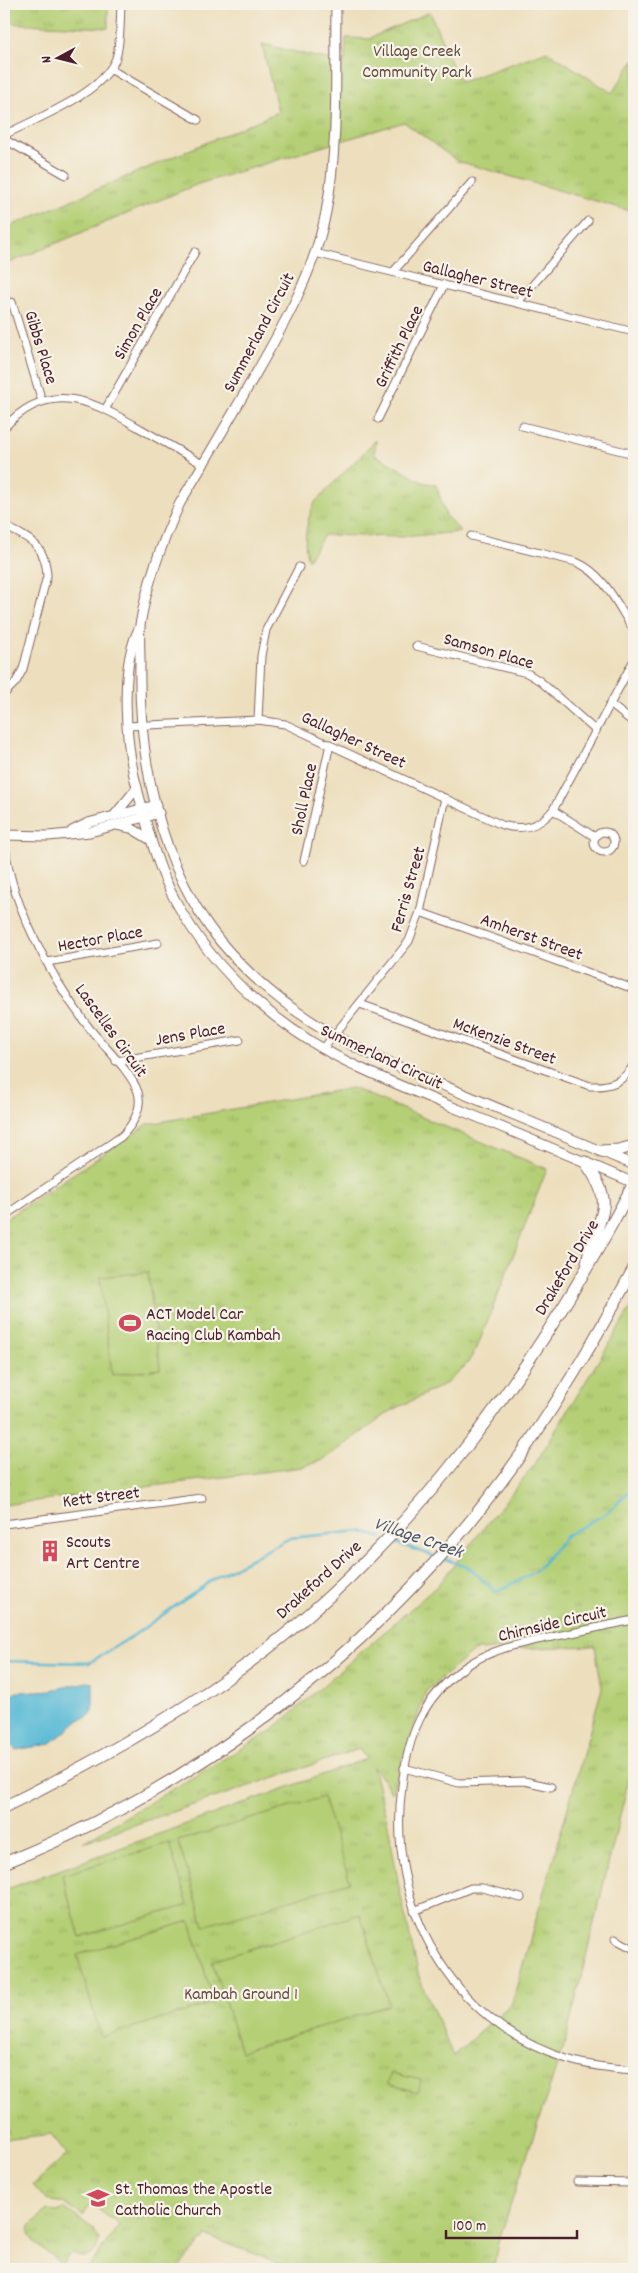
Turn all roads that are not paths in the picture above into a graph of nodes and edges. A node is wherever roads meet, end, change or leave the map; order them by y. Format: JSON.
{"nodes":[{"id":1,"x":121,"y":4,"type":"edge"},
{"id":2,"x":336,"y":4,"type":"edge"},
{"id":3,"x":110,"y":69,"type":"junction"},
{"id":4,"x":198,"y":120,"type":"dead end"},
{"id":5,"x":4,"y":135,"type":"edge"},
{"id":6,"x":4,"y":139,"type":"edge"},
{"id":7,"x":66,"y":175,"type":"dead end"},
{"id":8,"x":472,"y":182,"type":"dead end"},
{"id":9,"x":588,"y":221,"type":"dead end"},
{"id":10,"x":195,"y":252,"type":"dead end"},
{"id":11,"x":315,"y":253,"type":"junction"},
{"id":12,"x":394,"y":272,"type":"junction"},
{"id":13,"x":444,"y":285,"type":"junction"},
{"id":14,"x":12,"y":302,"type":"dead end"},
{"id":15,"x":518,"y":303,"type":"junction"},
{"id":16,"x":634,"y":332,"type":"edge"},
{"id":17,"x":42,"y":401,"type":"junction"},
{"id":18,"x":106,"y":408,"type":"junction"},
{"id":19,"x":378,"y":419,"type":"dead end"},
{"id":20,"x":522,"y":426,"type":"dead end"},
{"id":21,"x":4,"y":428,"type":"edge"},
{"id":22,"x":634,"y":454,"type":"edge"},
{"id":23,"x":204,"y":465,"type":"junction"},
{"id":24,"x":4,"y":526,"type":"edge"},
{"id":25,"x":471,"y":536,"type":"dead end"},
{"id":26,"x":299,"y":568,"type":"dead end"},
{"id":27,"x":140,"y":627,"type":"junction"},
{"id":28,"x":634,"y":631,"type":"edge"},
{"id":29,"x":416,"y":646,"type":"dead end"},
{"id":30,"x":634,"y":660,"type":"edge"},
{"id":31,"x":4,"y":694,"type":"edge"},
{"id":32,"x":610,"y":704,"type":"junction"},
{"id":33,"x":258,"y":720,"type":"junction"},
{"id":34,"x":634,"y":723,"type":"edge"},
{"id":35,"x":127,"y":726,"type":"junction"},
{"id":36,"x":141,"y":726,"type":"junction"},
{"id":37,"x":596,"y":731,"type":"junction"},
{"id":38,"x":330,"y":744,"type":"junction"},
{"id":39,"x":137,"y":788,"type":"junction"},
{"id":40,"x":445,"y":798,"type":"junction"},
{"id":41,"x":158,"y":809,"type":"junction"},
{"id":42,"x":553,"y":810,"type":"junction"},
{"id":43,"x":143,"y":813,"type":"junction"},
{"id":44,"x":115,"y":821,"type":"junction"},
{"id":45,"x":4,"y":835,"type":"edge"},
{"id":46,"x":595,"y":837,"type":"dead end"},
{"id":47,"x":151,"y":840,"type":"junction"},
{"id":48,"x":304,"y":861,"type":"dead end"},
{"id":49,"x":420,"y":912,"type":"junction"},
{"id":50,"x":158,"y":943,"type":"dead end"},
{"id":51,"x":47,"y":962,"type":"junction"},
{"id":52,"x":634,"y":989,"type":"edge"},
{"id":53,"x":360,"y":1004,"type":"junction"},
{"id":54,"x":334,"y":1036,"type":"junction"},
{"id":55,"x":240,"y":1040,"type":"dead end"},
{"id":56,"x":323,"y":1049,"type":"junction"},
{"id":57,"x":116,"y":1061,"type":"junction"},
{"id":58,"x":634,"y":1064,"type":"edge"},
{"id":59,"x":634,"y":1146,"type":"edge"},
{"id":60,"x":601,"y":1151,"type":"junction"},
{"id":61,"x":585,"y":1162,"type":"junction"},
{"id":62,"x":634,"y":1165,"type":"edge"},
{"id":63,"x":634,"y":1183,"type":"edge"},
{"id":64,"x":4,"y":1216,"type":"edge"},
{"id":65,"x":634,"y":1268,"type":"edge"},
{"id":66,"x":585,"y":1271,"type":"junction"},
{"id":67,"x":202,"y":1498,"type":"dead end"},
{"id":68,"x":4,"y":1524,"type":"edge"},
{"id":69,"x":634,"y":1620,"type":"edge"},
{"id":70,"x":404,"y":1768,"type":"junction"},
{"id":71,"x":551,"y":1787,"type":"dead end"},
{"id":72,"x":4,"y":1807,"type":"edge"},
{"id":73,"x":11,"y":1860,"type":"edge"},
{"id":74,"x":521,"y":1898,"type":"dead end"},
{"id":75,"x":414,"y":1912,"type":"junction"},
{"id":76,"x":615,"y":1938,"type":"dead end"},
{"id":77,"x":634,"y":1949,"type":"edge"},
{"id":78,"x":634,"y":2070,"type":"edge"},
{"id":79,"x":577,"y":2182,"type":"dead end"},
{"id":80,"x":634,"y":2183,"type":"edge"}],
"edges":[{"from":1,"to":3,"type":"street"},
{"from":2,"to":11,"type":"street","name":"Summerland Circuit"},
{"from":3,"to":4,"type":"street"},
{"from":3,"to":5,"type":"street"},
{"from":6,"to":7,"type":"street"},
{"from":8,"to":12,"type":"street"},
{"from":9,"to":15,"type":"street"},
{"from":10,"to":18,"type":"street","name":"Simon Place"},
{"from":11,"to":12,"type":"street","name":"Gallagher Street"},
{"from":11,"to":23,"type":"street","name":"Summerland Circuit"},
{"from":12,"to":13,"type":"street","name":"Gallagher Street"},
{"from":13,"to":15,"type":"street","name":"Gallagher Street"},
{"from":13,"to":19,"type":"street","name":"Griffith Place"},
{"from":14,"to":17,"type":"street","name":"Gibbs Place"},
{"from":15,"to":16,"type":"street","name":"Gallagher Street"},
{"from":17,"to":18,"type":"street"},
{"from":17,"to":21,"type":"street"},
{"from":18,"to":23,"type":"street"},
{"from":20,"to":22,"type":"street"},
{"from":23,"to":27,"type":"street","name":"Summerland Circuit"},
{"from":24,"to":31,"type":"street"},
{"from":25,"to":28,"type":"street"},
{"from":26,"to":33,"type":"street"},
{"from":27,"to":35,"type":"street","name":"Summerland Circuit"},
{"from":27,"to":36,"type":"street","name":"Summerland Circuit"},
{"from":29,"to":37,"type":"street","name":"Samson Place"},
{"from":30,"to":32,"type":"street","name":"Gallagher Street"},
{"from":32,"to":34,"type":"street"},
{"from":32,"to":37,"type":"street","name":"Gallagher Street"},
{"from":33,"to":36,"type":"street","name":"Gallagher Street"},
{"from":33,"to":38,"type":"street","name":"Gallagher Street"},
{"from":35,"to":36,"type":"street","name":"Gallagher Street"},
{"from":35,"to":39,"type":"street","name":"Summerland Circuit"},
{"from":36,"to":41,"type":"street","name":"Summerland Circuit"},
{"from":37,"to":42,"type":"street","name":"Gallagher Street"},
{"from":38,"to":40,"type":"street","name":"Gallagher Street"},
{"from":38,"to":48,"type":"street","name":"Sholl Place"},
{"from":39,"to":43,"type":"street","name":"Summerland Circuit"},
{"from":39,"to":44,"type":"street"},
{"from":40,"to":42,"type":"street","name":"Gallagher Street"},
{"from":40,"to":49,"type":"street","name":"Ferris Street"},
{"from":41,"to":43,"type":"street"},
{"from":41,"to":54,"type":"street","name":"Summerland Circuit"},
{"from":42,"to":46,"type":"street"},
{"from":43,"to":44,"type":"street"},
{"from":43,"to":47,"type":"street","name":"Summerland Circuit"},
{"from":44,"to":45,"type":"street"},
{"from":44,"to":47,"type":"street"},
{"from":45,"to":51,"type":"street","name":"Lascelles Circuit"},
{"from":47,"to":56,"type":"street","name":"Summerland Circuit"},
{"from":49,"to":52,"type":"street","name":"Amherst Street"},
{"from":49,"to":53,"type":"street","name":"Ferris Street"},
{"from":50,"to":51,"type":"street","name":"Hector Place"},
{"from":51,"to":57,"type":"street","name":"Lascelles Circuit"},
{"from":53,"to":54,"type":"street","name":"Ferris Street"},
{"from":53,"to":58,"type":"street","name":"McKenzie Street"},
{"from":54,"to":56,"type":"street","name":"Ferris Street"},
{"from":54,"to":60,"type":"street","name":"Summerland Circuit"},
{"from":55,"to":57,"type":"street","name":"Jens Place"},
{"from":56,"to":61,"type":"street","name":"Summerland Circuit"},
{"from":57,"to":64,"type":"street","name":"Lascelles Circuit"},
{"from":59,"to":60,"type":"highway"},
{"from":60,"to":62,"type":"street","name":"Summerland Circuit"},
{"from":61,"to":63,"type":"street","name":"Summerland Circuit"},
{"from":61,"to":66,"type":"highway"},
{"from":63,"to":66,"type":"highway","name":"Drakeford Drive"},
{"from":65,"to":73,"type":"highway"},
{"from":66,"to":72,"type":"highway","name":"Drakeford Drive"},
{"from":67,"to":68,"type":"street","name":"Kett Street"},
{"from":69,"to":70,"type":"street","name":"Chirnside Circuit"},
{"from":70,"to":71,"type":"street"},
{"from":70,"to":75,"type":"street","name":"Chirnside Circuit"},
{"from":74,"to":75,"type":"street"},
{"from":75,"to":78,"type":"street","name":"Chirnside Circuit"},
{"from":76,"to":77,"type":"street"},
{"from":79,"to":80,"type":"street"}]}
